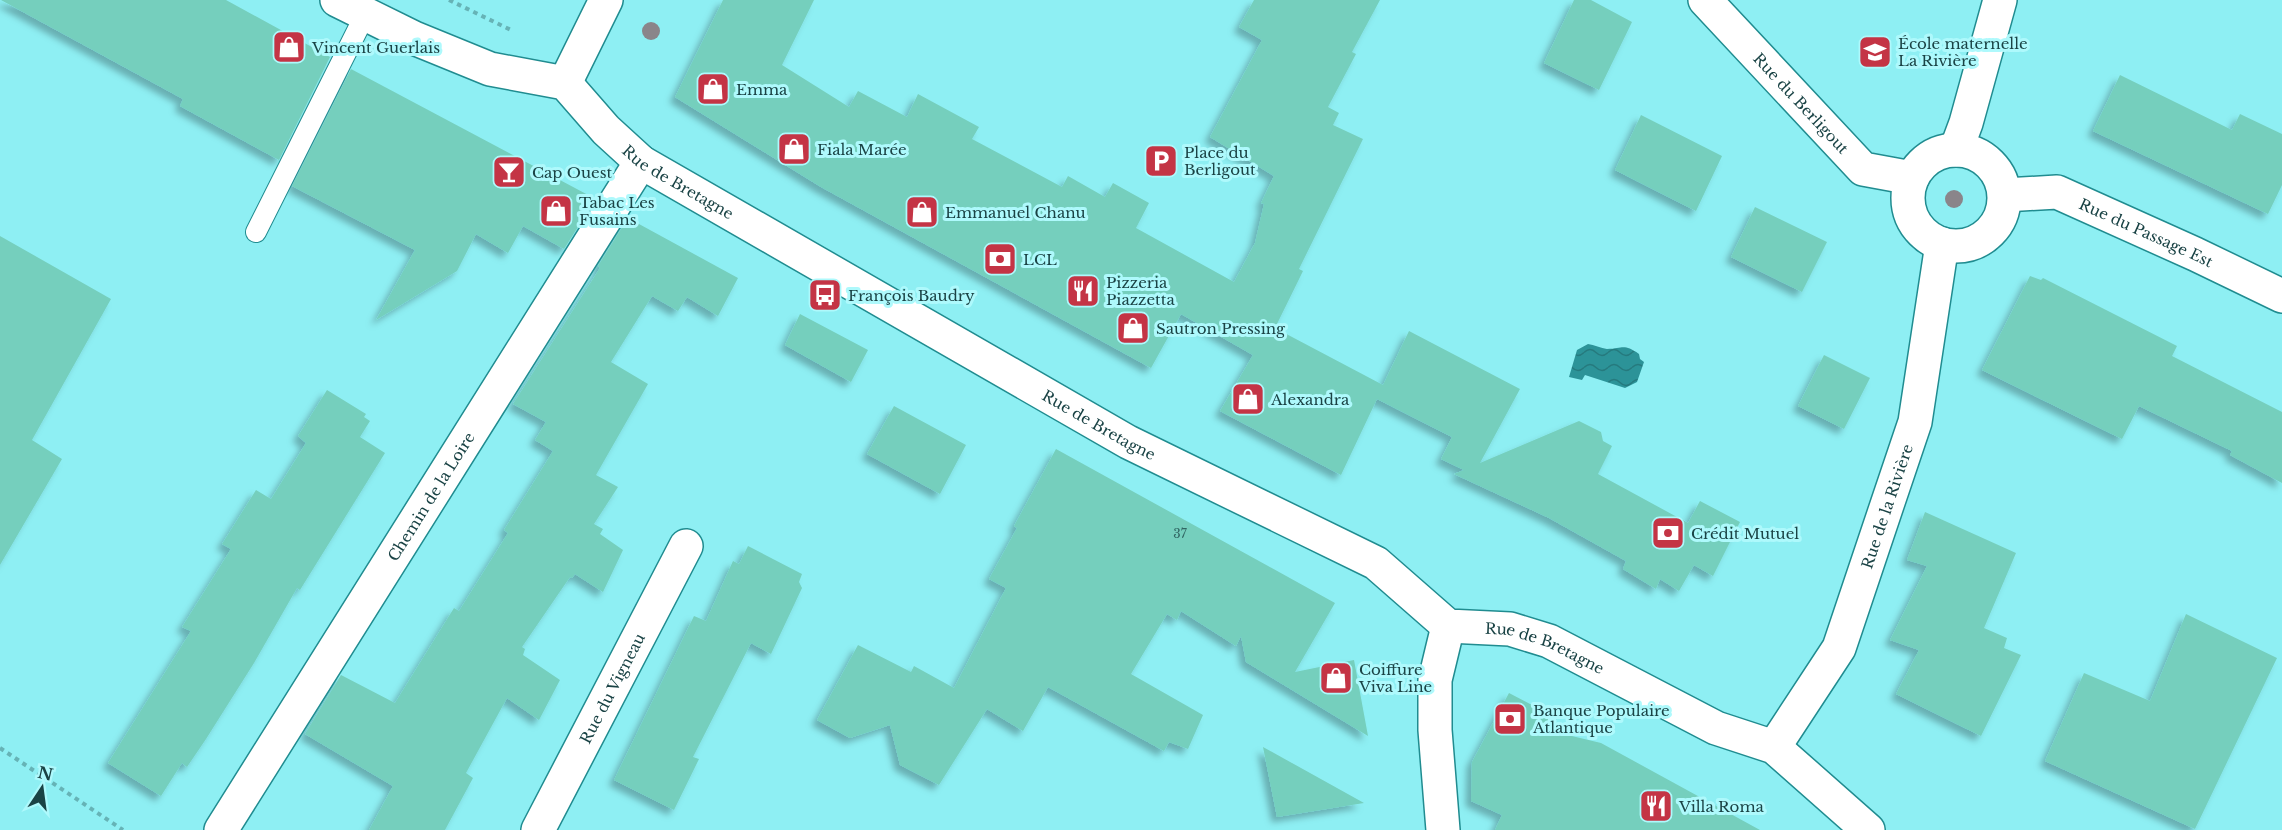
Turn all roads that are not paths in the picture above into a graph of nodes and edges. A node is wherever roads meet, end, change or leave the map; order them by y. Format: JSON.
{"nodes":[{"id":1,"x":606,"y":0,"type":"edge"},
{"id":2,"x":1705,"y":0,"type":"edge"},
{"id":3,"x":2000,"y":0,"type":"edge"},
{"id":4,"x":351,"y":8,"type":"edge"},
{"id":5,"x":564,"y":84,"type":"junction"},
{"id":6,"x":1956,"y":150,"type":"junction"},
{"id":7,"x":641,"y":162,"type":"junction"},
{"id":8,"x":1912,"y":178,"type":"junction"},
{"id":9,"x":2005,"y":195,"type":"junction"},
{"id":10,"x":256,"y":232,"type":"dead end"},
{"id":11,"x":1942,"y":244,"type":"junction"},
{"id":12,"x":2282,"y":296,"type":"edge"},
{"id":13,"x":686,"y":546,"type":"dead end"},
{"id":14,"x":1448,"y":626,"type":"junction"},
{"id":15,"x":1774,"y":747,"type":"junction"},
{"id":16,"x":221,"y":830,"type":"edge"},
{"id":17,"x":538,"y":830,"type":"edge"},
{"id":18,"x":1443,"y":830,"type":"edge"},
{"id":19,"x":1868,"y":830,"type":"edge"}],
"edges":[{"from":1,"to":5,"type":"street"},
{"from":2,"to":8,"type":"street","name":"Rue du Berligout"},
{"from":3,"to":6,"type":"street"},
{"from":4,"to":5,"type":"street"},
{"from":4,"to":10,"type":"lane"},
{"from":5,"to":7,"type":"street","name":"Rue de Bretagne"},
{"from":6,"to":8,"type":"street"},
{"from":6,"to":9,"type":"street"},
{"from":7,"to":14,"type":"street","name":"Rue de Bretagne"},
{"from":7,"to":16,"type":"street","name":"Chemin de la Loire"},
{"from":8,"to":11,"type":"street"},
{"from":9,"to":11,"type":"street"},
{"from":9,"to":12,"type":"street","name":"Rue du Passage Est"},
{"from":11,"to":15,"type":"street","name":"Rue de la Rivière"},
{"from":13,"to":17,"type":"street","name":"Rue du Vigneau"},
{"from":14,"to":15,"type":"street","name":"Rue de Bretagne"},
{"from":14,"to":18,"type":"street"},
{"from":15,"to":19,"type":"street","name":"Rue de Bretagne"}]}
